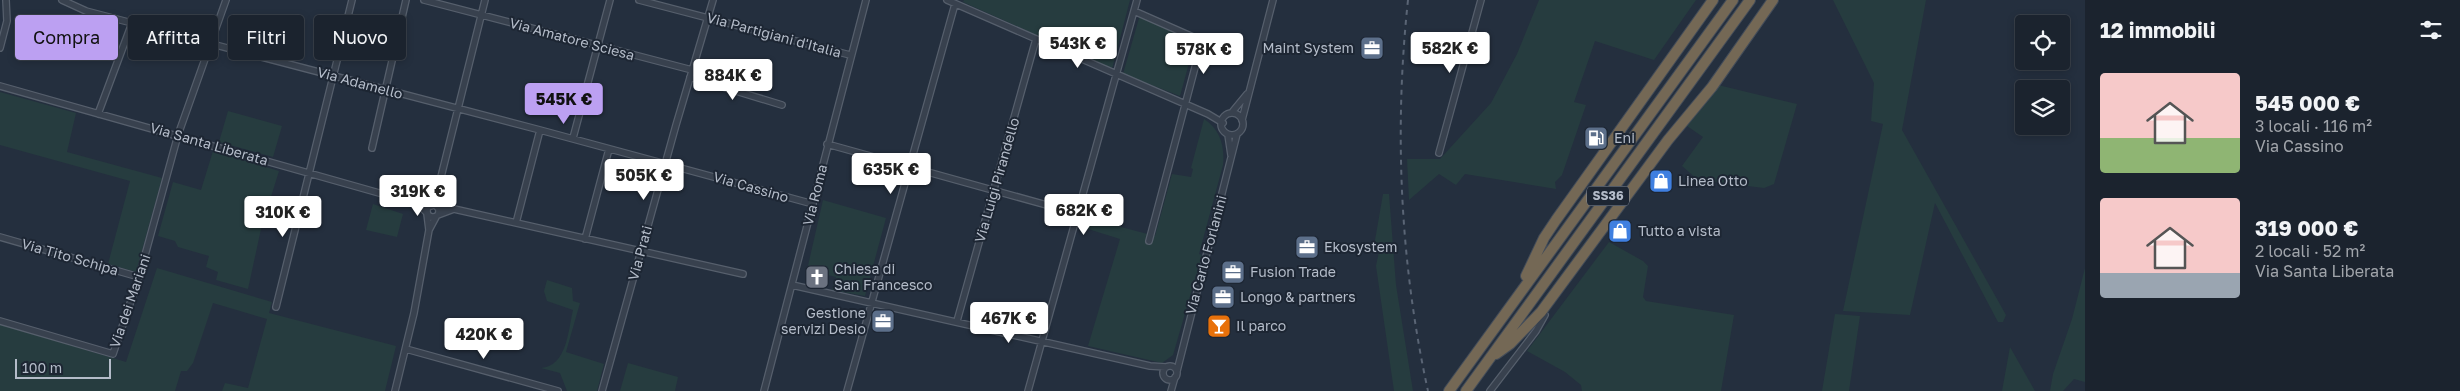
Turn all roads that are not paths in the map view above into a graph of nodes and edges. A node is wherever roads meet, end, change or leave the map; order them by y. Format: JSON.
{"nodes":[{"id":1,"x":6,"y":0,"type":"edge"},
{"id":2,"x":62,"y":0,"type":"edge"},
{"id":3,"x":226,"y":0,"type":"edge"},
{"id":4,"x":352,"y":0,"type":"edge"},
{"id":5,"x":406,"y":0,"type":"edge"},
{"id":6,"x":424,"y":0,"type":"edge"},
{"id":7,"x":485,"y":0,"type":"edge"},
{"id":8,"x":610,"y":0,"type":"edge"},
{"id":9,"x":639,"y":0,"type":"edge"},
{"id":10,"x":713,"y":0,"type":"edge"},
{"id":11,"x":866,"y":0,"type":"edge"},
{"id":12,"x":947,"y":0,"type":"edge"},
{"id":13,"x":1137,"y":0,"type":"edge"},
{"id":14,"x":1273,"y":0,"type":"edge"},
{"id":15,"x":1481,"y":0,"type":"edge"},
{"id":16,"x":1713,"y":0,"type":"edge"},
{"id":17,"x":1733,"y":0,"type":"edge"},
{"id":18,"x":1750,"y":0,"type":"edge"},
{"id":19,"x":1773,"y":0,"type":"edge"},
{"id":20,"x":955,"y":4,"type":"junction"},
{"id":21,"x":1134,"y":11,"type":"junction"},
{"id":22,"x":481,"y":15,"type":"junction"},
{"id":23,"x":707,"y":18,"type":"junction"},
{"id":24,"x":128,"y":23,"type":"edge"},
{"id":25,"x":218,"y":23,"type":"edge"},
{"id":26,"x":128,"y":35,"type":"edge"},
{"id":27,"x":1036,"y":39,"type":"junction"},
{"id":28,"x":218,"y":45,"type":"edge"},
{"id":29,"x":598,"y":45,"type":"junction"},
{"id":30,"x":0,"y":48,"type":"edge"},
{"id":31,"x":850,"y":55,"type":"junction"},
{"id":32,"x":205,"y":60,"type":"edge"},
{"id":33,"x":692,"y":70,"type":"junction"},
{"id":34,"x":1117,"y":75,"type":"junction"},
{"id":35,"x":334,"y":76,"type":"junction"},
{"id":36,"x":690,"y":77,"type":"junction"},
{"id":37,"x":0,"y":86,"type":"edge"},
{"id":38,"x":386,"y":90,"type":"junction"},
{"id":39,"x":1250,"y":90,"type":"junction"},
{"id":40,"x":1186,"y":104,"type":"junction"},
{"id":41,"x":782,"y":105,"type":"dead end"},
{"id":42,"x":457,"y":108,"type":"junction"},
{"id":43,"x":1233,"y":111,"type":"junction"},
{"id":44,"x":98,"y":114,"type":"junction"},
{"id":45,"x":1208,"y":114,"type":"junction"},
{"id":46,"x":1227,"y":115,"type":"junction"},
{"id":47,"x":1242,"y":120,"type":"junction"},
{"id":48,"x":1223,"y":123,"type":"junction"},
{"id":49,"x":540,"y":130,"type":"junction"},
{"id":50,"x":1237,"y":134,"type":"junction"},
{"id":51,"x":178,"y":135,"type":"junction"},
{"id":52,"x":1228,"y":135,"type":"junction"},
{"id":53,"x":573,"y":138,"type":"junction"},
{"id":54,"x":827,"y":144,"type":"junction"},
{"id":55,"x":372,"y":148,"type":"dead end"},
{"id":56,"x":610,"y":149,"type":"junction"},
{"id":57,"x":1439,"y":153,"type":"dead end"},
{"id":58,"x":1231,"y":159,"type":"junction"},
{"id":59,"x":665,"y":163,"type":"junction"},
{"id":60,"x":910,"y":166,"type":"junction"},
{"id":61,"x":310,"y":173,"type":"junction"},
{"id":62,"x":994,"y":190,"type":"junction"},
{"id":63,"x":418,"y":204,"type":"junction"},
{"id":64,"x":813,"y":204,"type":"junction"},
{"id":65,"x":434,"y":206,"type":"junction"},
{"id":66,"x":454,"y":209,"type":"junction"},
{"id":67,"x":427,"y":213,"type":"junction"},
{"id":68,"x":1079,"y":214,"type":"junction"},
{"id":69,"x":437,"y":216,"type":"junction"},
{"id":70,"x":516,"y":223,"type":"junction"},
{"id":71,"x":430,"y":230,"type":"junction"},
{"id":72,"x":0,"y":237,"type":"edge"},
{"id":73,"x":585,"y":239,"type":"junction"},
{"id":74,"x":1149,"y":241,"type":"dead end"},
{"id":75,"x":641,"y":251,"type":"junction"},
{"id":76,"x":743,"y":274,"type":"dead end"},
{"id":77,"x":139,"y":277,"type":"junction"},
{"id":78,"x":792,"y":285,"type":"junction"},
{"id":79,"x":1516,"y":299,"type":"junction"},
{"id":80,"x":871,"y":304,"type":"junction"},
{"id":81,"x":276,"y":307,"type":"dead end"},
{"id":82,"x":1543,"y":314,"type":"junction"},
{"id":83,"x":0,"y":321,"type":"edge"},
{"id":84,"x":957,"y":321,"type":"junction"},
{"id":85,"x":1042,"y":341,"type":"junction"},
{"id":86,"x":406,"y":349,"type":"junction"},
{"id":87,"x":1181,"y":351,"type":"junction"},
{"id":88,"x":1489,"y":358,"type":"junction"},
{"id":89,"x":1150,"y":366,"type":"junction"},
{"id":90,"x":1167,"y":367,"type":"junction"},
{"id":91,"x":1176,"y":374,"type":"junction"},
{"id":92,"x":1165,"y":376,"type":"junction"},
{"id":93,"x":395,"y":391,"type":"edge"},
{"id":94,"x":558,"y":391,"type":"edge"},
{"id":95,"x":602,"y":391,"type":"edge"},
{"id":96,"x":764,"y":391,"type":"edge"},
{"id":97,"x":847,"y":391,"type":"edge"},
{"id":98,"x":1028,"y":391,"type":"edge"},
{"id":99,"x":1169,"y":391,"type":"edge"},
{"id":100,"x":1449,"y":391,"type":"edge"},
{"id":101,"x":1466,"y":391,"type":"edge"},
{"id":102,"x":1490,"y":391,"type":"edge"}],
"edges":[{"from":1,"to":30,"type":"street"},
{"from":2,"to":24,"type":"street","name":"Via Adamello"},
{"from":3,"to":25,"type":"street","name":"Via dei Mariani"},
{"from":4,"to":35,"type":"street"},
{"from":5,"to":38,"type":"street"},
{"from":6,"to":22,"type":"street","name":"Via Amatore Sciesa"},
{"from":7,"to":22,"type":"street"},
{"from":8,"to":29,"type":"street"},
{"from":9,"to":23,"type":"street","name":"Via Partigiani d'Italia"},
{"from":10,"to":23,"type":"street","name":"Via Prati"},
{"from":11,"to":31,"type":"street","name":"Via Roma"},
{"from":12,"to":20,"type":"street"},
{"from":13,"to":21,"type":"street"},
{"from":14,"to":39,"type":"street"},
{"from":15,"to":57,"type":"street"},
{"from":16,"to":79,"type":"highway"},
{"from":17,"to":79,"type":"highway","number":"SS36"},
{"from":18,"to":88,"type":"highway","number":"SS36"},
{"from":19,"to":82,"type":"highway"},
{"from":20,"to":27,"type":"street"},
{"from":20,"to":60,"type":"street"},
{"from":21,"to":34,"type":"street"},
{"from":21,"to":40,"type":"street"},
{"from":22,"to":29,"type":"street","name":"Via Amatore Sciesa"},
{"from":22,"to":42,"type":"street"},
{"from":23,"to":31,"type":"street","name":"Via Partigiani d'Italia"},
{"from":23,"to":33,"type":"street","name":"Via Prati"},
{"from":26,"to":44,"type":"street"},
{"from":27,"to":34,"type":"street"},
{"from":27,"to":62,"type":"street","name":"Via Luigi Pirandello"},
{"from":28,"to":35,"type":"street","name":"Via Adamello"},
{"from":29,"to":33,"type":"street","name":"Via Amatore Sciesa"},
{"from":29,"to":53,"type":"street"},
{"from":31,"to":54,"type":"street","name":"Via Roma"},
{"from":32,"to":51,"type":"street","name":"Via dei Mariani"},
{"from":33,"to":36,"type":"street","name":"Via Prati"},
{"from":34,"to":40,"type":"street"},
{"from":34,"to":68,"type":"street"},
{"from":35,"to":38,"type":"street","name":"Via Adamello"},
{"from":35,"to":61,"type":"street"},
{"from":36,"to":41,"type":"street"},
{"from":36,"to":59,"type":"street","name":"Via Prati"},
{"from":37,"to":44,"type":"street","name":"Via Santa Liberata"},
{"from":38,"to":42,"type":"street","name":"Via Adamello"},
{"from":38,"to":55,"type":"street"},
{"from":39,"to":43,"type":"street"},
{"from":39,"to":47,"type":"street"},
{"from":40,"to":45,"type":"street"},
{"from":40,"to":74,"type":"street"},
{"from":42,"to":49,"type":"street","name":"Via Cassino"},
{"from":42,"to":65,"type":"street"},
{"from":43,"to":46,"type":"street"},
{"from":43,"to":47,"type":"street"},
{"from":44,"to":51,"type":"street","name":"Via Santa Liberata"},
{"from":45,"to":46,"type":"street"},
{"from":45,"to":48,"type":"street"},
{"from":46,"to":48,"type":"street"},
{"from":47,"to":50,"type":"street"},
{"from":48,"to":52,"type":"street"},
{"from":49,"to":53,"type":"street","name":"Via Cassino"},
{"from":49,"to":70,"type":"street"},
{"from":50,"to":52,"type":"street"},
{"from":50,"to":58,"type":"street","name":"Via Carlo Forlanini"},
{"from":51,"to":61,"type":"street","name":"Via Santa Liberata"},
{"from":51,"to":77,"type":"street","name":"Via dei Mariani"},
{"from":52,"to":58,"type":"street","name":"Via Carlo Forlanini"},
{"from":53,"to":56,"type":"street","name":"Via Cassino"},
{"from":54,"to":60,"type":"street"},
{"from":54,"to":64,"type":"street","name":"Via Roma"},
{"from":56,"to":59,"type":"street","name":"Via Cassino"},
{"from":56,"to":73,"type":"street"},
{"from":58,"to":87,"type":"street","name":"Via Carlo Forlanini"},
{"from":59,"to":64,"type":"street","name":"Via Cassino"},
{"from":59,"to":75,"type":"street","name":"Via Prati"},
{"from":60,"to":62,"type":"street"},
{"from":60,"to":80,"type":"street"},
{"from":61,"to":63,"type":"street","name":"Via Santa Liberata"},
{"from":61,"to":81,"type":"street"},
{"from":62,"to":68,"type":"street"},
{"from":62,"to":84,"type":"street","name":"Via Luigi Pirandello"},
{"from":63,"to":65,"type":"street","name":"Via Santa Liberata"},
{"from":63,"to":67,"type":"street","name":"Via Santa Liberata"},
{"from":64,"to":78,"type":"street","name":"Via Roma"},
{"from":65,"to":66,"type":"street","name":"Via Santa Liberata"},
{"from":65,"to":67,"type":"street"},
{"from":65,"to":69,"type":"street"},
{"from":66,"to":69,"type":"street"},
{"from":66,"to":70,"type":"street","name":"Via Santa Liberata"},
{"from":67,"to":69,"type":"street"},
{"from":67,"to":71,"type":"street"},
{"from":68,"to":85,"type":"street"},
{"from":69,"to":71,"type":"street"},
{"from":70,"to":73,"type":"street","name":"Via Santa Liberata"},
{"from":71,"to":86,"type":"street"},
{"from":72,"to":77,"type":"street","name":"Via Tito Schipa"},
{"from":73,"to":75,"type":"street","name":"Via Santa Liberata"},
{"from":75,"to":76,"type":"street","name":"Via Santa Liberata"},
{"from":75,"to":95,"type":"street","name":"Via Prati"},
{"from":77,"to":83,"type":"street","name":"Via dei Mariani"},
{"from":78,"to":80,"type":"street"},
{"from":78,"to":96,"type":"street","name":"Via Roma"},
{"from":79,"to":100,"type":"highway","number":"SS36"},
{"from":80,"to":84,"type":"street"},
{"from":80,"to":97,"type":"street"},
{"from":82,"to":88,"type":"highway"},
{"from":82,"to":102,"type":"street"},
{"from":84,"to":85,"type":"street"},
{"from":85,"to":89,"type":"street"},
{"from":85,"to":98,"type":"street"},
{"from":86,"to":93,"type":"street"},
{"from":86,"to":94,"type":"street"},
{"from":87,"to":90,"type":"street","name":"Via Carlo Forlanini"},
{"from":87,"to":91,"type":"street","name":"Via Carlo Forlanini"},
{"from":88,"to":101,"type":"highway","number":"SS36"},
{"from":89,"to":90,"type":"street"},
{"from":89,"to":92,"type":"street"},
{"from":90,"to":91,"type":"street"},
{"from":90,"to":92,"type":"street"},
{"from":91,"to":92,"type":"street"},
{"from":91,"to":99,"type":"street","name":"Via Carlo Forlanini"},
{"from":92,"to":99,"type":"street","name":"Via Carlo Forlanini"}]}
